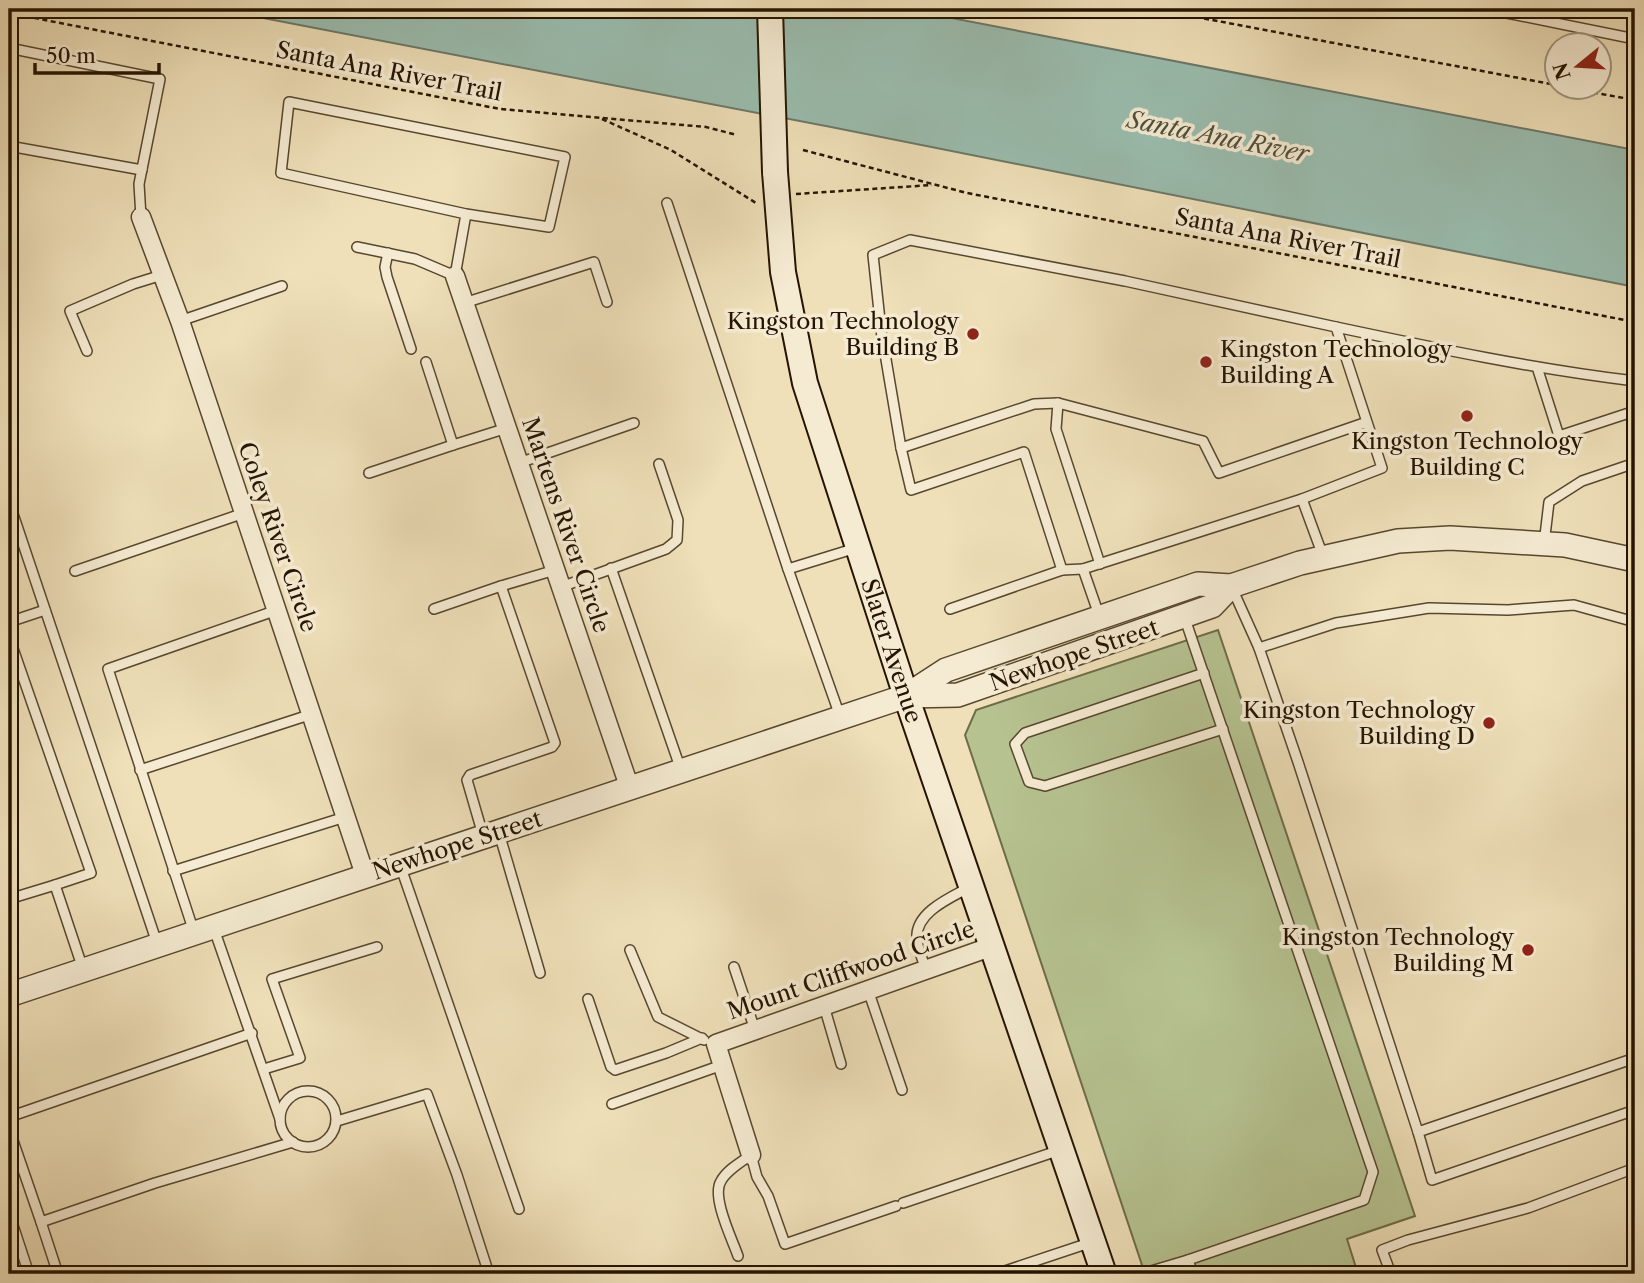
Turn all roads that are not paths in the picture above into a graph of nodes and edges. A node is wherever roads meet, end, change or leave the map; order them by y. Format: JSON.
{"nodes":[{"id":1,"x":770,"y":9,"type":"edge"},
{"id":2,"x":1487,"y":9,"type":"edge"},
{"id":3,"x":1635,"y":39,"type":"edge"},
{"id":4,"x":9,"y":48,"type":"edge"},
{"id":5,"x":9,"y":146,"type":"edge"},
{"id":6,"x":142,"y":170,"type":"junction"},
{"id":7,"x":667,"y":203,"type":"dead end"},
{"id":8,"x":466,"y":214,"type":"junction"},
{"id":9,"x":141,"y":217,"type":"joint"},
{"id":10,"x":357,"y":247,"type":"dead end"},
{"id":11,"x":388,"y":253,"type":"junction"},
{"id":12,"x":162,"y":275,"type":"junction"},
{"id":13,"x":455,"y":276,"type":"junction"},
{"id":14,"x":282,"y":286,"type":"dead end"},
{"id":15,"x":607,"y":302,"type":"dead end"},
{"id":16,"x":464,"y":303,"type":"junction"},
{"id":17,"x":180,"y":321,"type":"junction"},
{"id":18,"x":1336,"y":327,"type":"junction"},
{"id":19,"x":411,"y":349,"type":"dead end"},
{"id":20,"x":87,"y":351,"type":"dead end"},
{"id":21,"x":426,"y":362,"type":"dead end"},
{"id":22,"x":1537,"y":367,"type":"junction"},
{"id":23,"x":1635,"y":382,"type":"edge"},
{"id":24,"x":1058,"y":403,"type":"junction"},
{"id":25,"x":1635,"y":411,"type":"edge"},
{"id":26,"x":1367,"y":422,"type":"junction"},
{"id":27,"x":634,"y":424,"type":"dead end"},
{"id":28,"x":507,"y":428,"type":"junction"},
{"id":29,"x":453,"y":445,"type":"junction"},
{"id":30,"x":901,"y":449,"type":"junction"},
{"id":31,"x":519,"y":463,"type":"junction"},
{"id":32,"x":1635,"y":463,"type":"edge"},
{"id":33,"x":659,"y":464,"type":"dead end"},
{"id":34,"x":369,"y":473,"type":"dead end"},
{"id":35,"x":1302,"y":499,"type":"junction"},
{"id":36,"x":9,"y":502,"type":"edge"},
{"id":37,"x":244,"y":513,"type":"junction"},
{"id":38,"x":1544,"y":544,"type":"junction"},
{"id":39,"x":858,"y":547,"type":"junction"},
{"id":40,"x":1324,"y":558,"type":"junction"},
{"id":41,"x":1635,"y":560,"type":"edge"},
{"id":42,"x":1100,"y":564,"type":"junction"},
{"id":43,"x":611,"y":568,"type":"junction"},
{"id":44,"x":788,"y":569,"type":"junction"},
{"id":45,"x":1083,"y":569,"type":"junction"},
{"id":46,"x":555,"y":570,"type":"junction"},
{"id":47,"x":1062,"y":570,"type":"junction"},
{"id":48,"x":75,"y":571,"type":"dead end"},
{"id":49,"x":501,"y":586,"type":"junction"},
{"id":50,"x":1231,"y":586,"type":"junction"},
{"id":51,"x":561,"y":587,"type":"junction"},
{"id":52,"x":434,"y":609,"type":"dead end"},
{"id":53,"x":950,"y":609,"type":"dead end"},
{"id":54,"x":45,"y":610,"type":"junction"},
{"id":55,"x":277,"y":611,"type":"junction"},
{"id":56,"x":1184,"y":616,"type":"junction"},
{"id":57,"x":1101,"y":619,"type":"junction"},
{"id":58,"x":9,"y":622,"type":"edge"},
{"id":59,"x":1635,"y":622,"type":"edge"},
{"id":60,"x":9,"y":637,"type":"edge"},
{"id":61,"x":1259,"y":648,"type":"junction"},
{"id":62,"x":1204,"y":673,"type":"junction"},
{"id":63,"x":906,"y":696,"type":"junction"},
{"id":64,"x":312,"y":714,"type":"junction"},
{"id":65,"x":840,"y":717,"type":"junction"},
{"id":66,"x":1223,"y":729,"type":"junction"},
{"id":67,"x":140,"y":770,"type":"junction"},
{"id":68,"x":682,"y":771,"type":"junction"},
{"id":69,"x":630,"y":789,"type":"junction"},
{"id":70,"x":345,"y":817,"type":"junction"},
{"id":71,"x":491,"y":834,"type":"junction"},
{"id":72,"x":400,"y":864,"type":"junction"},
{"id":73,"x":173,"y":871,"type":"junction"},
{"id":74,"x":365,"y":875,"type":"junction"},
{"id":75,"x":55,"y":885,"type":"junction"},
{"id":76,"x":972,"y":886,"type":"junction"},
{"id":77,"x":9,"y":899,"type":"edge"},
{"id":78,"x":204,"y":930,"type":"junction"},
{"id":79,"x":158,"y":945,"type":"junction"},
{"id":80,"x":993,"y":946,"type":"junction"},
{"id":81,"x":377,"y":947,"type":"dead end"},
{"id":82,"x":630,"y":950,"type":"dead end"},
{"id":83,"x":734,"y":967,"type":"dead end"},
{"id":84,"x":83,"y":970,"type":"junction"},
{"id":85,"x":926,"y":970,"type":"junction"},
{"id":86,"x":540,"y":973,"type":"dead end"},
{"id":87,"x":868,"y":990,"type":"junction"},
{"id":88,"x":9,"y":995,"type":"edge"},
{"id":89,"x":588,"y":999,"type":"dead end"},
{"id":90,"x":824,"y":1006,"type":"junction"},
{"id":91,"x":755,"y":1030,"type":"junction"},
{"id":92,"x":251,"y":1033,"type":"junction"},
{"id":93,"x":709,"y":1041,"type":"junction"},
{"id":94,"x":1635,"y":1058,"type":"edge"},
{"id":95,"x":722,"y":1065,"type":"junction"},
{"id":96,"x":841,"y":1065,"type":"dead end"},
{"id":97,"x":264,"y":1069,"type":"junction"},
{"id":98,"x":902,"y":1090,"type":"dead end"},
{"id":99,"x":612,"y":1104,"type":"dead end"},
{"id":100,"x":1635,"y":1110,"type":"edge"},
{"id":101,"x":9,"y":1117,"type":"edge"},
{"id":102,"x":280,"y":1119,"type":"junction"},
{"id":103,"x":337,"y":1121,"type":"junction"},
{"id":104,"x":9,"y":1129,"type":"edge"},
{"id":105,"x":1418,"y":1132,"type":"junction"},
{"id":106,"x":293,"y":1142,"type":"junction"},
{"id":107,"x":1062,"y":1150,"type":"junction"},
{"id":108,"x":751,"y":1155,"type":"junction"},
{"id":109,"x":1635,"y":1168,"type":"edge"},
{"id":110,"x":519,"y":1209,"type":"dead end"},
{"id":111,"x":9,"y":1213,"type":"edge"},
{"id":112,"x":41,"y":1222,"type":"junction"},
{"id":113,"x":1093,"y":1242,"type":"junction"},
{"id":114,"x":738,"y":1256,"type":"dead end"},
{"id":115,"x":1188,"y":1260,"type":"junction"},
{"id":116,"x":1008,"y":1272,"type":"edge"},
{"id":117,"x":17,"y":1274,"type":"edge"},
{"id":118,"x":58,"y":1274,"type":"edge"},
{"id":119,"x":489,"y":1274,"type":"edge"},
{"id":120,"x":996,"y":1274,"type":"edge"},
{"id":121,"x":1104,"y":1274,"type":"edge"},
{"id":122,"x":1140,"y":1274,"type":"edge"},
{"id":123,"x":1193,"y":1274,"type":"edge"},
{"id":124,"x":1391,"y":1274,"type":"edge"}],
"edges":[{"from":1,"to":39,"type":"main road","name":"Slater Avenue","bridge":true},
{"from":2,"to":3,"type":"lane"},
{"from":4,"to":6,"type":"lane"},
{"from":5,"to":6,"type":"lane"},
{"from":6,"to":9,"type":"lane"},
{"from":7,"to":44,"type":"lane"},
{"from":8,"to":8,"type":"lane"},
{"from":8,"to":13,"type":"lane"},
{"from":9,"to":12,"type":"street","name":"Coley River Circle"},
{"from":10,"to":11,"type":"lane"},
{"from":11,"to":13,"type":"lane"},
{"from":11,"to":19,"type":"lane"},
{"from":12,"to":17,"type":"street","name":"Coley River Circle"},
{"from":12,"to":20,"type":"lane"},
{"from":13,"to":16,"type":"street","name":"Martens River Circle"},
{"from":14,"to":17,"type":"lane"},
{"from":15,"to":16,"type":"lane"},
{"from":16,"to":28,"type":"street","name":"Martens River Circle"},
{"from":17,"to":37,"type":"street","name":"Coley River Circle"},
{"from":18,"to":22,"type":"lane"},
{"from":18,"to":26,"type":"lane"},
{"from":18,"to":30,"type":"lane"},
{"from":21,"to":29,"type":"lane"},
{"from":22,"to":23,"type":"lane"},
{"from":22,"to":25,"type":"lane"},
{"from":24,"to":26,"type":"lane"},
{"from":24,"to":30,"type":"lane"},
{"from":24,"to":42,"type":"lane"},
{"from":26,"to":35,"type":"lane"},
{"from":27,"to":31,"type":"lane"},
{"from":28,"to":29,"type":"lane"},
{"from":28,"to":31,"type":"street","name":"Martens River Circle"},
{"from":29,"to":34,"type":"lane"},
{"from":30,"to":47,"type":"lane"},
{"from":31,"to":46,"type":"street","name":"Martens River Circle"},
{"from":32,"to":38,"type":"lane"},
{"from":33,"to":43,"type":"lane"},
{"from":35,"to":40,"type":"lane"},
{"from":35,"to":42,"type":"lane"},
{"from":36,"to":54,"type":"lane"},
{"from":37,"to":48,"type":"lane"},
{"from":37,"to":55,"type":"street","name":"Coley River Circle"},
{"from":38,"to":40,"type":"street","name":"Newhope Street"},
{"from":38,"to":41,"type":"street","name":"Newhope Street"},
{"from":39,"to":44,"type":"lane"},
{"from":39,"to":63,"type":"main road","name":"Slater Avenue"},
{"from":40,"to":50,"type":"street","name":"Newhope Street"},
{"from":42,"to":45,"type":"lane"},
{"from":43,"to":51,"type":"lane"},
{"from":43,"to":68,"type":"lane"},
{"from":44,"to":65,"type":"lane"},
{"from":45,"to":47,"type":"lane"},
{"from":45,"to":57,"type":"lane"},
{"from":46,"to":49,"type":"lane"},
{"from":46,"to":51,"type":"street","name":"Martens River Circle"},
{"from":47,"to":53,"type":"lane"},
{"from":49,"to":52,"type":"lane"},
{"from":49,"to":71,"type":"lane"},
{"from":50,"to":56,"type":"street","name":"Newhope Street"},
{"from":50,"to":57,"type":"street","name":"Newhope Street"},
{"from":50,"to":61,"type":"lane"},
{"from":51,"to":69,"type":"street","name":"Martens River Circle"},
{"from":54,"to":58,"type":"lane"},
{"from":54,"to":79,"type":"lane"},
{"from":55,"to":64,"type":"street","name":"Coley River Circle"},
{"from":55,"to":67,"type":"lane"},
{"from":56,"to":62,"type":"lane"},
{"from":56,"to":63,"type":"street","name":"Newhope Street"},
{"from":57,"to":63,"type":"street","name":"Newhope Street"},
{"from":59,"to":61,"type":"lane"},
{"from":60,"to":75,"type":"lane"},
{"from":61,"to":105,"type":"lane"},
{"from":62,"to":66,"type":"lane"},
{"from":62,"to":66,"type":"lane"},
{"from":63,"to":65,"type":"street","name":"Newhope Street"},
{"from":63,"to":76,"type":"main road","name":"Slater Avenue"},
{"from":64,"to":67,"type":"lane"},
{"from":64,"to":70,"type":"street","name":"Coley River Circle"},
{"from":65,"to":68,"type":"street","name":"Newhope Street"},
{"from":66,"to":115,"type":"lane"},
{"from":67,"to":73,"type":"lane"},
{"from":68,"to":69,"type":"street","name":"Newhope Street"},
{"from":69,"to":71,"type":"street","name":"Newhope Street"},
{"from":70,"to":73,"type":"lane"},
{"from":70,"to":74,"type":"street","name":"Coley River Circle"},
{"from":71,"to":72,"type":"street","name":"Newhope Street"},
{"from":71,"to":86,"type":"lane"},
{"from":72,"to":74,"type":"street","name":"Newhope Street"},
{"from":72,"to":110,"type":"lane"},
{"from":73,"to":78,"type":"lane"},
{"from":74,"to":78,"type":"street","name":"Newhope Street"},
{"from":75,"to":77,"type":"lane"},
{"from":75,"to":84,"type":"lane"},
{"from":76,"to":80,"type":"main road","name":"Slater Avenue"},
{"from":76,"to":85,"type":"lane"},
{"from":78,"to":79,"type":"street","name":"Newhope Street"},
{"from":78,"to":92,"type":"lane"},
{"from":79,"to":84,"type":"street","name":"Newhope Street"},
{"from":80,"to":85,"type":"street","name":"Mount Cliffwood Circle"},
{"from":80,"to":107,"type":"main road","name":"Slater Avenue"},
{"from":81,"to":97,"type":"lane"},
{"from":82,"to":93,"type":"lane"},
{"from":83,"to":91,"type":"lane"},
{"from":84,"to":88,"type":"street","name":"Newhope Street"},
{"from":85,"to":87,"type":"street","name":"Mount Cliffwood Circle"},
{"from":87,"to":90,"type":"street","name":"Mount Cliffwood Circle"},
{"from":87,"to":98,"type":"lane"},
{"from":89,"to":93,"type":"lane"},
{"from":90,"to":91,"type":"street","name":"Mount Cliffwood Circle"},
{"from":90,"to":96,"type":"lane"},
{"from":91,"to":93,"type":"street","name":"Mount Cliffwood Circle"},
{"from":92,"to":97,"type":"lane"},
{"from":92,"to":101,"type":"lane"},
{"from":93,"to":95,"type":"street","name":"Mount Cliffwood Circle"},
{"from":94,"to":105,"type":"lane"},
{"from":95,"to":99,"type":"lane"},
{"from":95,"to":108,"type":"street","name":"Mount Cliffwood Circle"},
{"from":97,"to":102,"type":"lane"},
{"from":100,"to":105,"type":"lane"},
{"from":102,"to":103,"type":"lane"},
{"from":102,"to":106,"type":"lane"},
{"from":103,"to":106,"type":"lane"},
{"from":103,"to":119,"type":"lane"},
{"from":104,"to":112,"type":"lane"},
{"from":106,"to":112,"type":"lane"},
{"from":107,"to":108,"type":"lane"},
{"from":107,"to":113,"type":"main road","name":"Slater Avenue"},
{"from":108,"to":114,"type":"lane"},
{"from":109,"to":124,"type":"lane"},
{"from":111,"to":117,"type":"lane"},
{"from":112,"to":118,"type":"lane"},
{"from":113,"to":116,"type":"lane"},
{"from":113,"to":121,"type":"main road","name":"Slater Avenue"},
{"from":115,"to":122,"type":"lane"},
{"from":115,"to":123,"type":"lane"},
{"from":116,"to":120,"type":"lane"}]}
